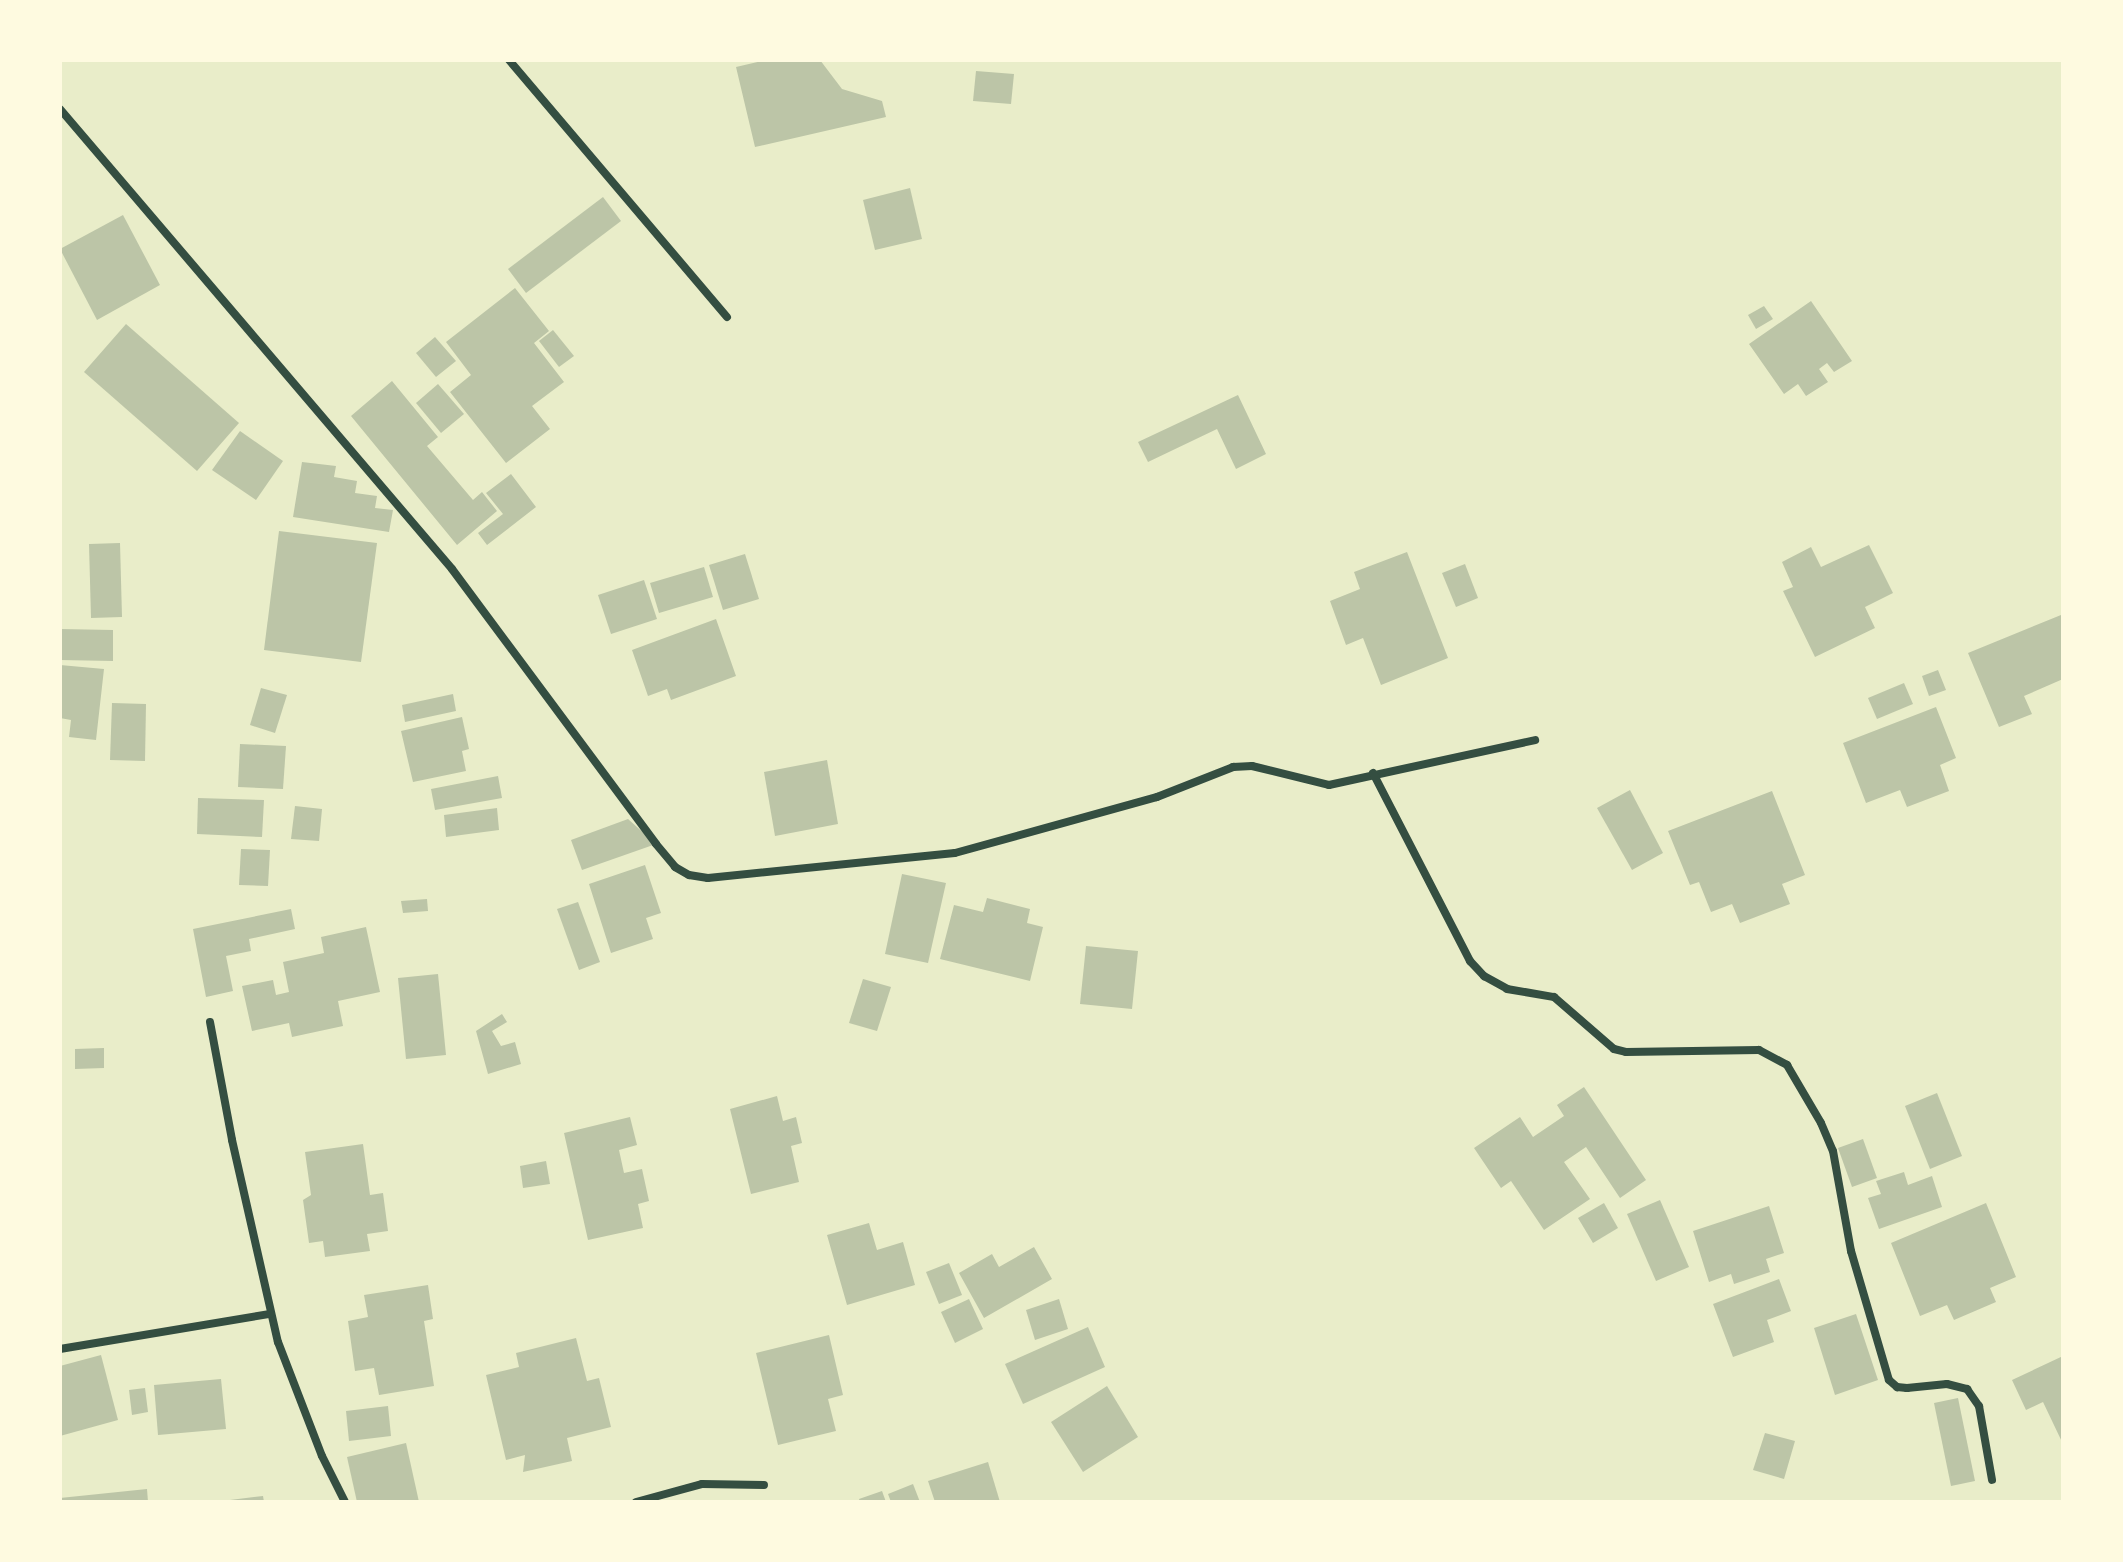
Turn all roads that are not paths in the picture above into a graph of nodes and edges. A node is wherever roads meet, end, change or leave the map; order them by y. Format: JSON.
{"nodes":[{"id":1,"x":509,"y":60,"type":"edge"},
{"id":2,"x":60,"y":109,"type":"edge"},
{"id":3,"x":727,"y":317,"type":"dead end"},
{"id":4,"x":1535,"y":740,"type":"dead end"},
{"id":5,"x":1373,"y":773,"type":"junction"},
{"id":6,"x":210,"y":1022,"type":"dead end"},
{"id":7,"x":270,"y":1314,"type":"junction"},
{"id":8,"x":60,"y":1349,"type":"edge"},
{"id":9,"x":1992,"y":1480,"type":"dead end"},
{"id":10,"x":764,"y":1485,"type":"dead end"},
{"id":11,"x":345,"y":1502,"type":"edge"},
{"id":12,"x":636,"y":1502,"type":"edge"}],
"edges":[{"from":1,"to":3,"type":"street"},
{"from":2,"to":5,"type":"street"},
{"from":4,"to":5,"type":"street"},
{"from":5,"to":9,"type":"street"},
{"from":6,"to":7,"type":"street"},
{"from":7,"to":8,"type":"street"},
{"from":7,"to":11,"type":"street"},
{"from":10,"to":12,"type":"street"}]}
